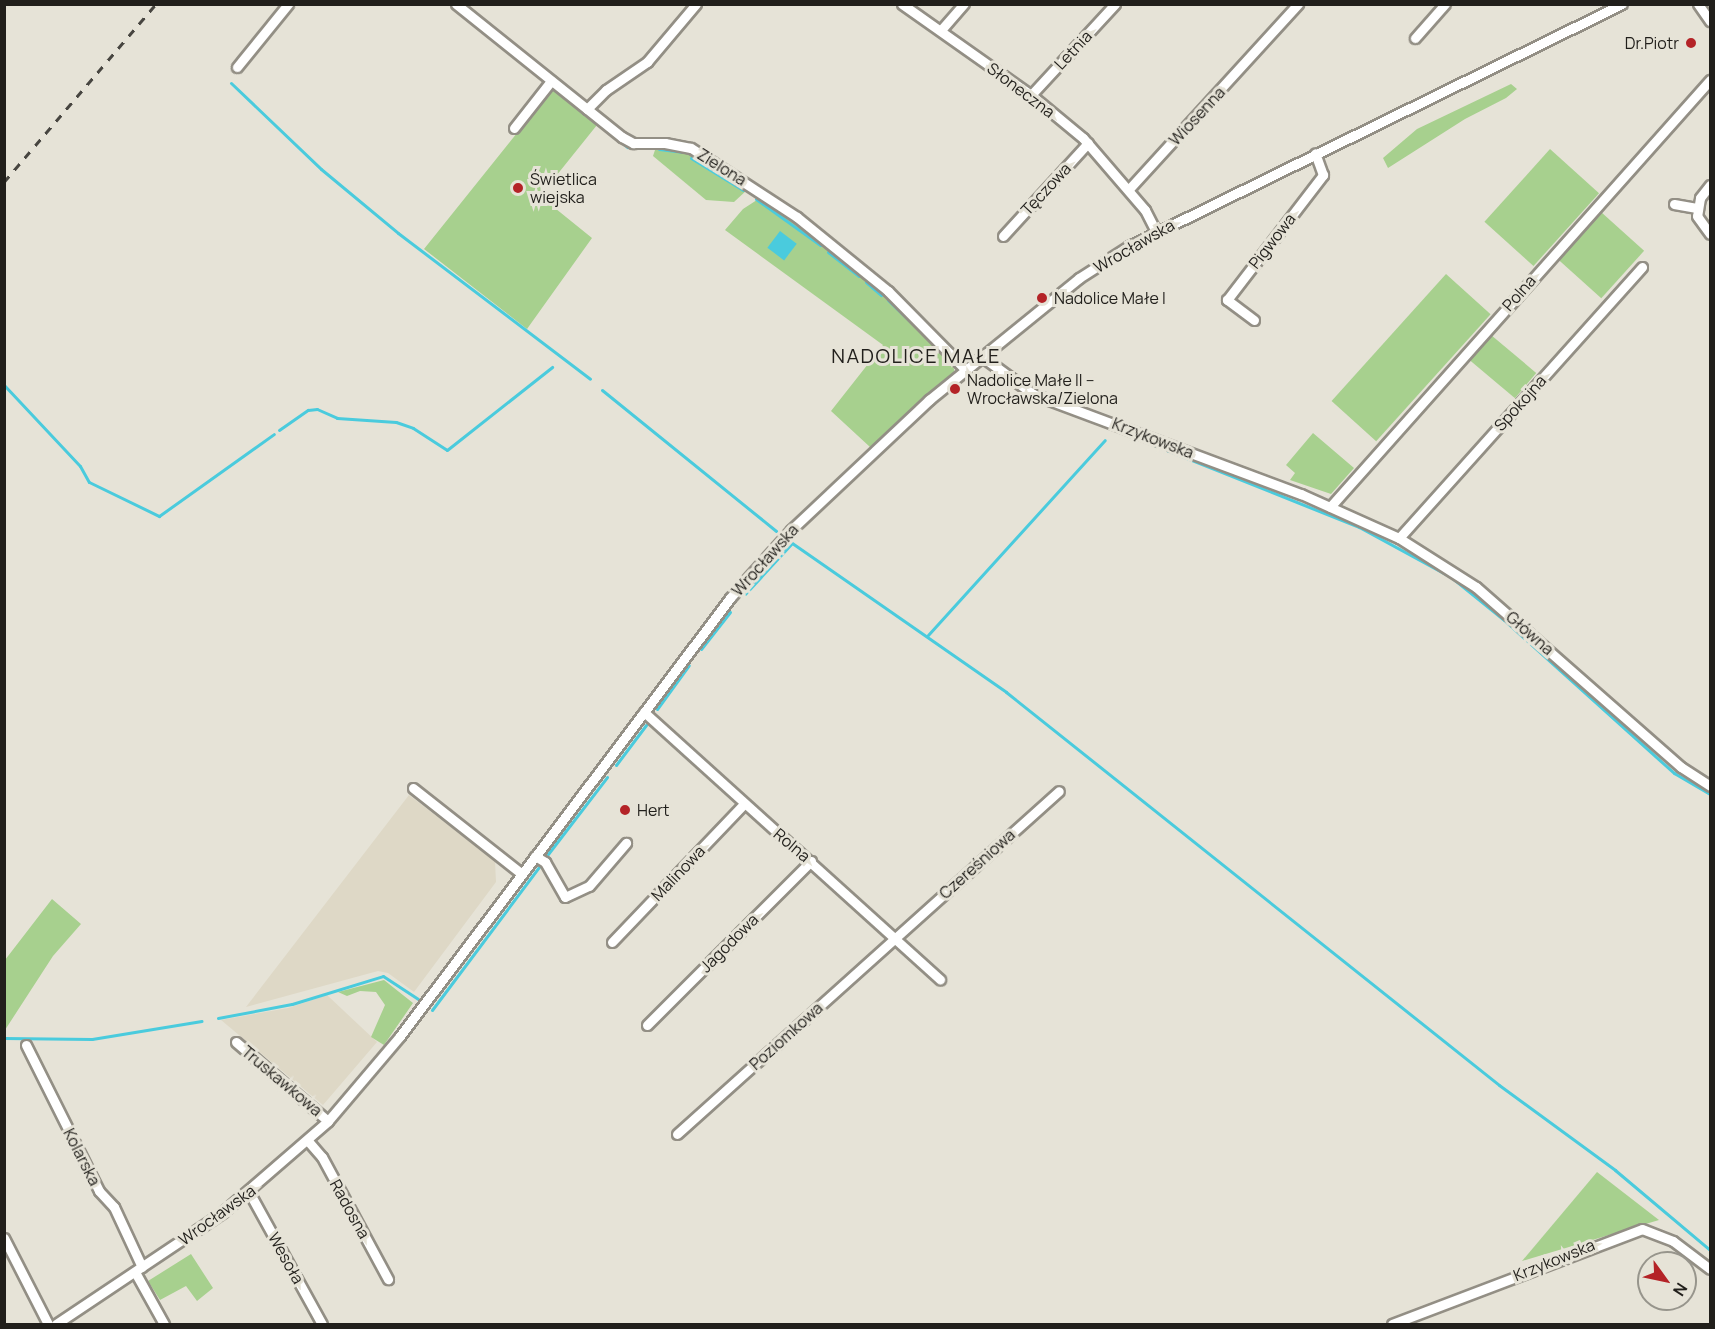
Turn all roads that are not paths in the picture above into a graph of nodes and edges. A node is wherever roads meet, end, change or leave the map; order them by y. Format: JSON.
{"nodes":[{"id":1,"x":288,"y":4,"type":"edge"},
{"id":2,"x":456,"y":4,"type":"edge"},
{"id":3,"x":696,"y":4,"type":"edge"},
{"id":4,"x":902,"y":4,"type":"edge"},
{"id":5,"x":964,"y":4,"type":"edge"},
{"id":6,"x":1115,"y":4,"type":"edge"},
{"id":7,"x":1298,"y":4,"type":"edge"},
{"id":8,"x":1445,"y":4,"type":"edge"},
{"id":9,"x":1622,"y":4,"type":"edge"},
{"id":10,"x":1698,"y":4,"type":"edge"},
{"id":11,"x":1710,"y":21,"type":"edge"},
{"id":12,"x":941,"y":30,"type":"junction"},
{"id":13,"x":1415,"y":38,"type":"dead end"},
{"id":14,"x":237,"y":67,"type":"dead end"},
{"id":15,"x":1710,"y":80,"type":"edge"},
{"id":16,"x":551,"y":81,"type":"junction"},
{"id":17,"x":1031,"y":95,"type":"junction"},
{"id":18,"x":587,"y":110,"type":"junction"},
{"id":19,"x":514,"y":128,"type":"dead end"},
{"id":20,"x":1088,"y":143,"type":"junction"},
{"id":21,"x":1315,"y":153,"type":"junction"},
{"id":22,"x":1710,"y":185,"type":"edge"},
{"id":23,"x":1129,"y":189,"type":"junction"},
{"id":24,"x":1674,"y":204,"type":"dead end"},
{"id":25,"x":1697,"y":208,"type":"junction"},
{"id":26,"x":1156,"y":232,"type":"junction"},
{"id":27,"x":1710,"y":234,"type":"edge"},
{"id":28,"x":1003,"y":236,"type":"dead end"},
{"id":29,"x":1642,"y":267,"type":"dead end"},
{"id":30,"x":1254,"y":320,"type":"dead end"},
{"id":31,"x":984,"y":358,"type":"junction"},
{"id":32,"x":967,"y":370,"type":"junction"},
{"id":33,"x":1330,"y":507,"type":"junction"},
{"id":34,"x":1399,"y":538,"type":"junction"},
{"id":35,"x":641,"y":715,"type":"junction"},
{"id":36,"x":1710,"y":786,"type":"edge"},
{"id":37,"x":413,"y":788,"type":"dead end"},
{"id":38,"x":1059,"y":791,"type":"dead end"},
{"id":39,"x":744,"y":804,"type":"junction"},
{"id":40,"x":626,"y":843,"type":"dead end"},
{"id":41,"x":536,"y":856,"type":"junction"},
{"id":42,"x":811,"y":861,"type":"junction"},
{"id":43,"x":522,"y":874,"type":"junction"},
{"id":44,"x":894,"y":938,"type":"junction"},
{"id":45,"x":612,"y":942,"type":"dead end"},
{"id":46,"x":940,"y":979,"type":"dead end"},
{"id":47,"x":647,"y":1026,"type":"dead end"},
{"id":48,"x":236,"y":1042,"type":"dead end"},
{"id":49,"x":26,"y":1045,"type":"dead end"},
{"id":50,"x":328,"y":1121,"type":"junction"},
{"id":51,"x":677,"y":1134,"type":"dead end"},
{"id":52,"x":308,"y":1141,"type":"junction"},
{"id":53,"x":249,"y":1192,"type":"junction"},
{"id":54,"x":4,"y":1238,"type":"edge"},
{"id":55,"x":1710,"y":1269,"type":"edge"},
{"id":56,"x":139,"y":1270,"type":"junction"},
{"id":57,"x":388,"y":1279,"type":"dead end"},
{"id":58,"x":48,"y":1324,"type":"edge"},
{"id":59,"x":56,"y":1324,"type":"edge"},
{"id":60,"x":164,"y":1324,"type":"edge"},
{"id":61,"x":322,"y":1324,"type":"edge"},
{"id":62,"x":1392,"y":1324,"type":"edge"}],
"edges":[{"from":1,"to":14,"type":"street"},
{"from":2,"to":16,"type":"street","name":"Zielona"},
{"from":3,"to":18,"type":"street"},
{"from":4,"to":12,"type":"street","name":"Słoneczna"},
{"from":5,"to":12,"type":"street"},
{"from":6,"to":17,"type":"street","name":"Letnia"},
{"from":7,"to":23,"type":"street","name":"Wiosenna"},
{"from":8,"to":13,"type":"street"},
{"from":9,"to":21,"type":"street","name":"Wrocławska"},
{"from":10,"to":11,"type":"street"},
{"from":12,"to":17,"type":"street","name":"Słoneczna"},
{"from":15,"to":33,"type":"street","name":"Polna"},
{"from":16,"to":18,"type":"street","name":"Zielona"},
{"from":16,"to":19,"type":"street"},
{"from":17,"to":20,"type":"street","name":"Słoneczna"},
{"from":18,"to":32,"type":"street","name":"Zielona"},
{"from":20,"to":23,"type":"street","name":"Słoneczna"},
{"from":20,"to":28,"type":"street","name":"Tęczowa"},
{"from":21,"to":26,"type":"street","name":"Wrocławska"},
{"from":21,"to":30,"type":"street","name":"Pigwowa"},
{"from":22,"to":25,"type":"street"},
{"from":23,"to":26,"type":"street"},
{"from":24,"to":25,"type":"street"},
{"from":25,"to":27,"type":"street"},
{"from":26,"to":31,"type":"street","name":"Wrocławska"},
{"from":29,"to":34,"type":"street","name":"Spokojna"},
{"from":31,"to":32,"type":"street","name":"Wrocławska"},
{"from":31,"to":33,"type":"street","name":"Krzykowska"},
{"from":32,"to":35,"type":"street","name":"Wrocławska"},
{"from":33,"to":34,"type":"street","name":"Główna"},
{"from":34,"to":36,"type":"street","name":"Główna"},
{"from":35,"to":39,"type":"street","name":"Rolna"},
{"from":35,"to":41,"type":"street","name":"Wrocławska"},
{"from":37,"to":43,"type":"street"},
{"from":38,"to":44,"type":"street","name":"Czereśniowa"},
{"from":39,"to":42,"type":"street","name":"Rolna"},
{"from":39,"to":45,"type":"street","name":"Malinowa"},
{"from":40,"to":41,"type":"street"},
{"from":41,"to":43,"type":"street","name":"Wrocławska"},
{"from":42,"to":44,"type":"street","name":"Rolna"},
{"from":42,"to":47,"type":"street","name":"Jagodowa"},
{"from":43,"to":50,"type":"street","name":"Wrocławska"},
{"from":44,"to":46,"type":"street","name":"Rolna"},
{"from":44,"to":51,"type":"street","name":"Poziomkowa"},
{"from":48,"to":50,"type":"street","name":"Truskawkowa"},
{"from":49,"to":56,"type":"street","name":"Kolarska"},
{"from":50,"to":52,"type":"street","name":"Wrocławska"},
{"from":52,"to":53,"type":"street","name":"Wrocławska"},
{"from":52,"to":57,"type":"street","name":"Radosna"},
{"from":53,"to":56,"type":"street","name":"Wrocławska"},
{"from":53,"to":61,"type":"street","name":"Wesoła"},
{"from":54,"to":58,"type":"street"},
{"from":55,"to":62,"type":"street","name":"Krzykowska"},
{"from":56,"to":59,"type":"street","name":"Wrocławska"},
{"from":56,"to":60,"type":"street","name":"Kolarska"}]}
